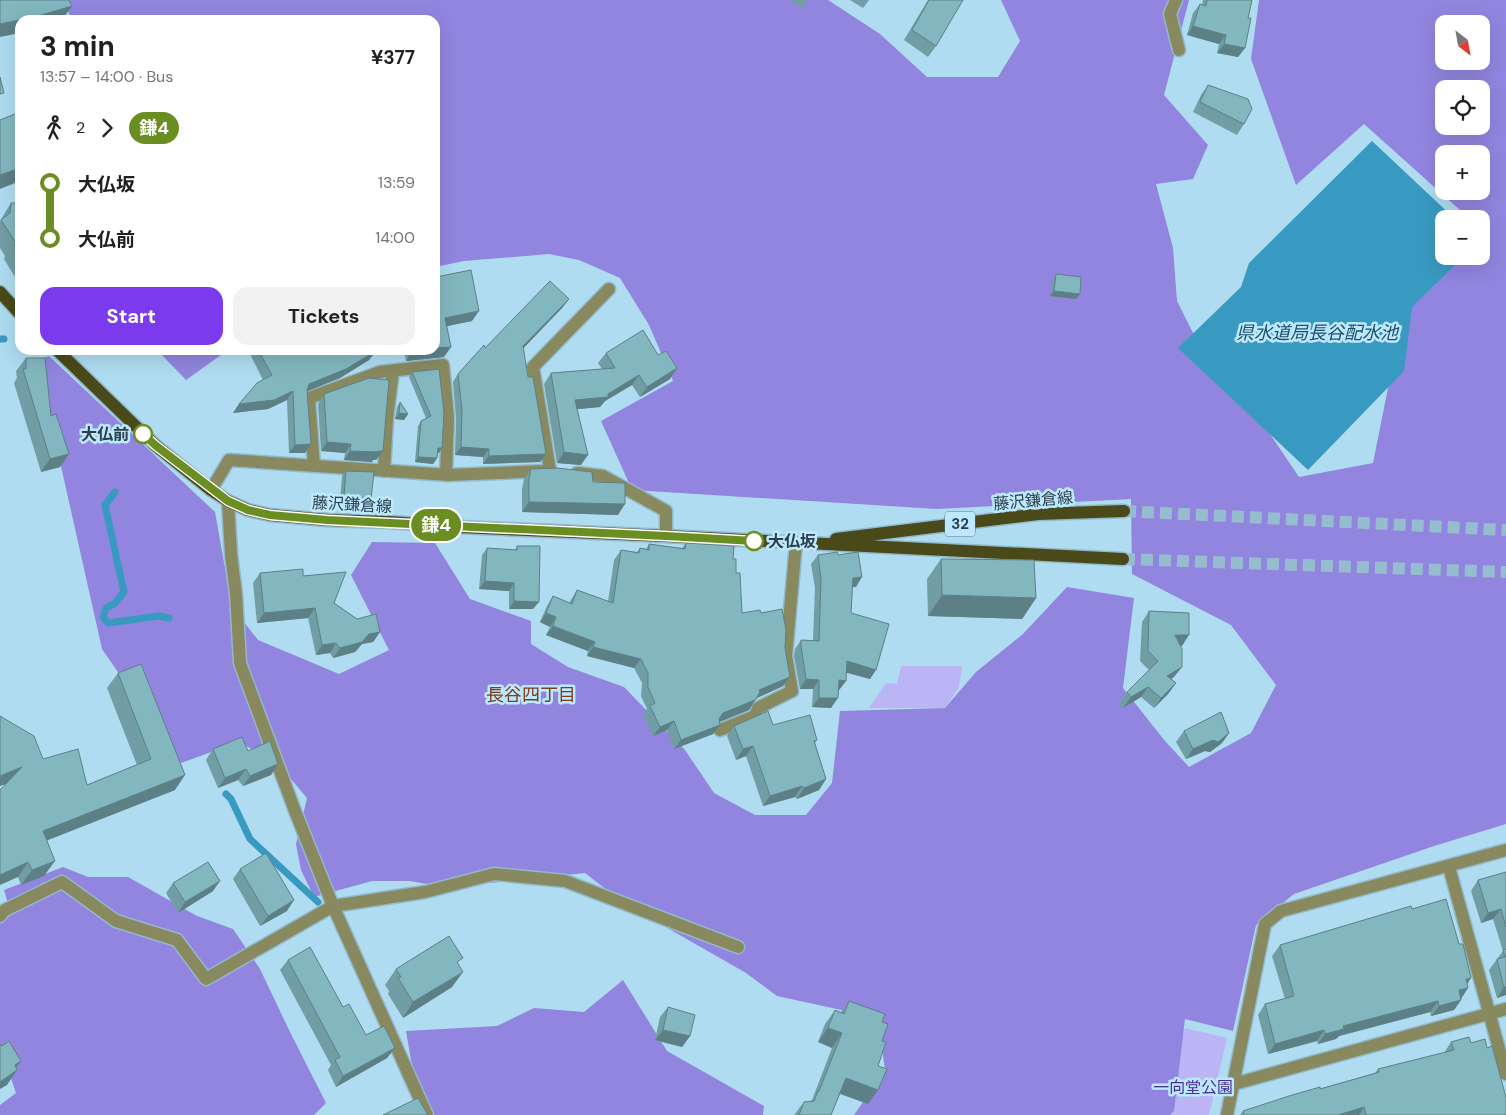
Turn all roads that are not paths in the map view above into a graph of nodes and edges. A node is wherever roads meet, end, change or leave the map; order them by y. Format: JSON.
{"nodes":[{"id":1,"x":1176,"y":0,"type":"edge"},
{"id":2,"x":1180,"y":50,"type":"dead end"},
{"id":3,"x":609,"y":289,"type":"dead end"},
{"id":4,"x":0,"y":292,"type":"edge"},
{"id":5,"x":15,"y":308,"type":"edge"},
{"id":6,"x":62,"y":355,"type":"edge"},
{"id":7,"x":393,"y":371,"type":"junction"},
{"id":8,"x":314,"y":466,"type":"junction"},
{"id":9,"x":384,"y":471,"type":"junction"},
{"id":10,"x":559,"y":471,"type":"junction"},
{"id":11,"x":446,"y":475,"type":"junction"},
{"id":12,"x":211,"y":490,"type":"junction"},
{"id":13,"x":228,"y":501,"type":"junction"},
{"id":14,"x":1124,"y":511,"type":"tunnel mouth"},
{"id":15,"x":666,"y":536,"type":"junction"},
{"id":16,"x":796,"y":543,"type":"junction"},
{"id":17,"x":1123,"y":559,"type":"tunnel mouth"},
{"id":18,"x":720,"y":730,"type":"edge"},
{"id":19,"x":1506,"y":850,"type":"edge"},
{"id":20,"x":1449,"y":867,"type":"junction"},
{"id":21,"x":333,"y":906,"type":"junction"},
{"id":22,"x":0,"y":916,"type":"edge"},
{"id":23,"x":738,"y":947,"type":"dead end"},
{"id":24,"x":1506,"y":1009,"type":"edge"},
{"id":25,"x":1490,"y":1014,"type":"junction"},
{"id":26,"x":1506,"y":1074,"type":"edge"},
{"id":27,"x":1234,"y":1084,"type":"junction"},
{"id":28,"x":427,"y":1115,"type":"edge"},
{"id":29,"x":1227,"y":1115,"type":"edge"}],
"edges":[{"from":1,"to":2,"type":"street"},
{"from":3,"to":10,"type":"street"},
{"from":4,"to":5,"type":"main road"},
{"from":6,"to":12,"type":"main road","name":"藤沢鎌倉線","number":"32"},
{"from":7,"to":8,"type":"street"},
{"from":7,"to":9,"type":"street"},
{"from":7,"to":11,"type":"street"},
{"from":8,"to":9,"type":"street"},
{"from":8,"to":12,"type":"street"},
{"from":9,"to":11,"type":"street"},
{"from":10,"to":11,"type":"street"},
{"from":10,"to":15,"type":"street"},
{"from":12,"to":13,"type":"main road","name":"藤沢鎌倉線","number":"32"},
{"from":13,"to":15,"type":"main road","name":"藤沢鎌倉線","number":"32"},
{"from":13,"to":21,"type":"street"},
{"from":14,"to":16,"type":"main road","name":"藤沢鎌倉線","number":"32"},
{"from":15,"to":16,"type":"main road","name":"藤沢鎌倉線","number":"32"},
{"from":16,"to":17,"type":"main road","name":"藤沢鎌倉線","number":"32"},
{"from":16,"to":18,"type":"street"},
{"from":19,"to":20,"type":"street"},
{"from":20,"to":25,"type":"street"},
{"from":20,"to":27,"type":"street"},
{"from":21,"to":22,"type":"street"},
{"from":21,"to":23,"type":"street"},
{"from":21,"to":28,"type":"street"},
{"from":24,"to":25,"type":"street"},
{"from":25,"to":26,"type":"street"},
{"from":25,"to":27,"type":"street"},
{"from":27,"to":29,"type":"street"}]}
